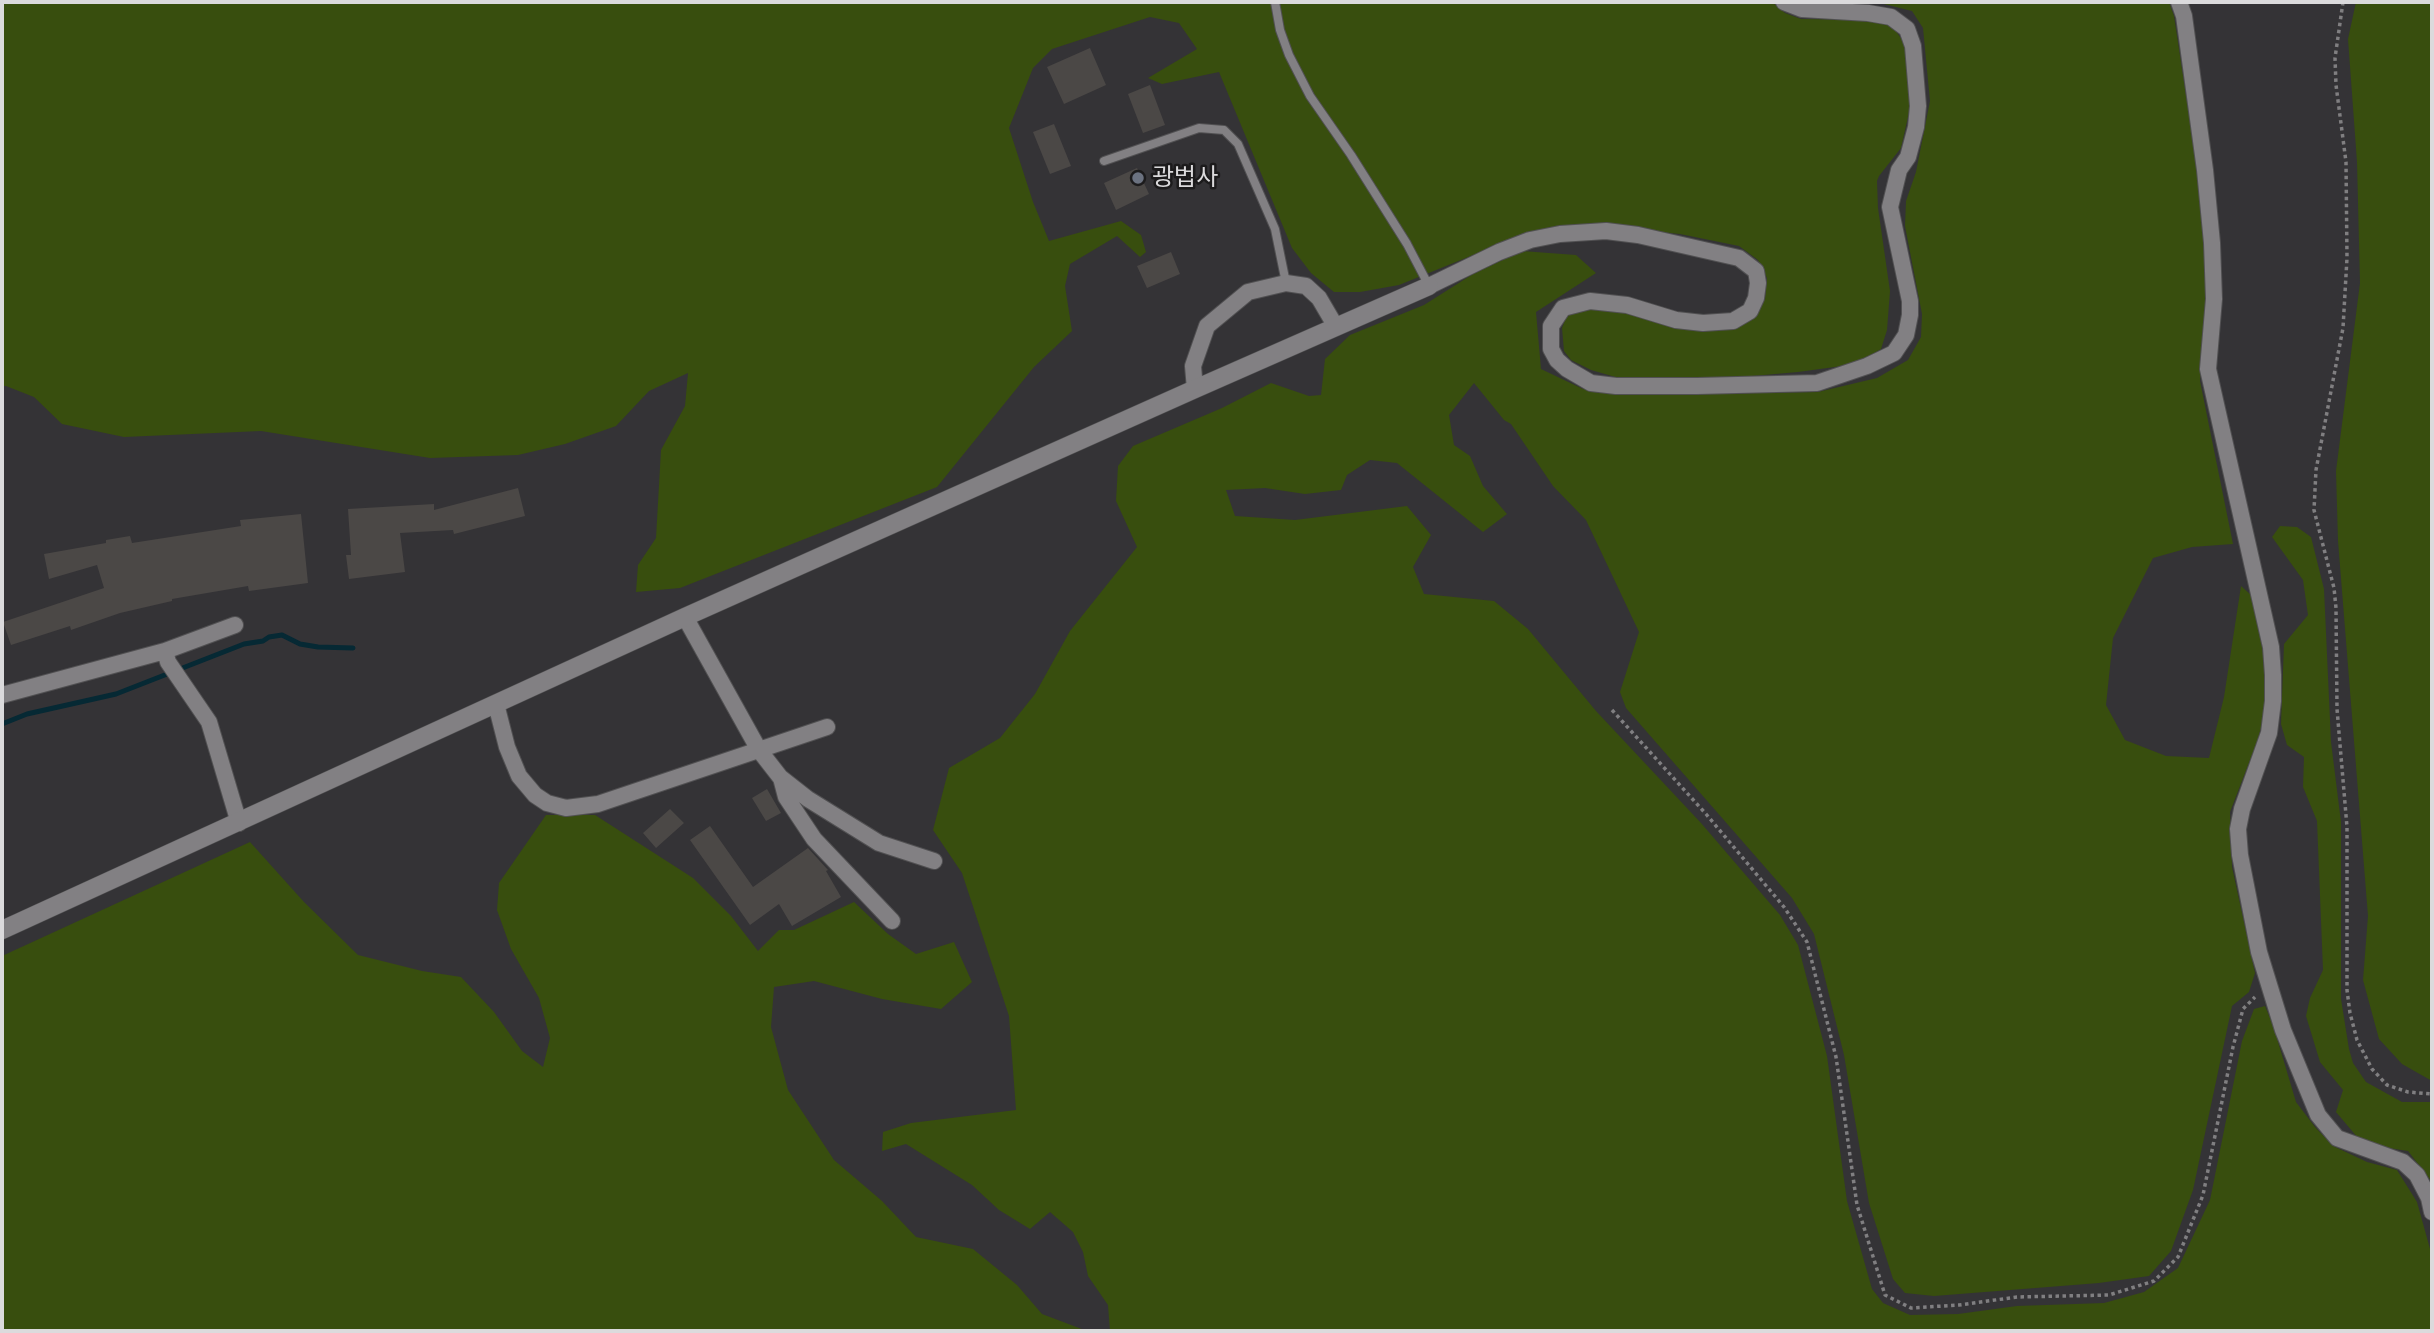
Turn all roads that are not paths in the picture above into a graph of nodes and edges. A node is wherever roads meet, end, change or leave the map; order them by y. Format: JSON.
{"nodes":[{"id":1,"x":1275,"y":2,"type":"edge"},
{"id":2,"x":1784,"y":2,"type":"edge"},
{"id":3,"x":2179,"y":2,"type":"edge"},
{"id":4,"x":1104,"y":161,"type":"dead end"},
{"id":5,"x":1286,"y":283,"type":"junction"},
{"id":6,"x":1429,"y":286,"type":"junction"},
{"id":7,"x":1336,"y":327,"type":"junction"},
{"id":8,"x":1195,"y":388,"type":"junction"},
{"id":9,"x":685,"y":617,"type":"junction"},
{"id":10,"x":235,"y":625,"type":"dead end"},
{"id":11,"x":170,"y":663,"type":"junction"},
{"id":12,"x":2,"y":695,"type":"edge"},
{"id":13,"x":496,"y":704,"type":"junction"},
{"id":14,"x":827,"y":727,"type":"dead end"},
{"id":15,"x":759,"y":750,"type":"junction"},
{"id":16,"x":781,"y":778,"type":"junction"},
{"id":17,"x":239,"y":823,"type":"junction"},
{"id":18,"x":934,"y":861,"type":"dead end"},
{"id":19,"x":892,"y":921,"type":"dead end"},
{"id":20,"x":2,"y":930,"type":"edge"},
{"id":21,"x":2432,"y":1212,"type":"edge"}],
"edges":[{"from":1,"to":6,"type":"lane"},
{"from":2,"to":6,"type":"street"},
{"from":3,"to":21,"type":"street"},
{"from":4,"to":5,"type":"lane"},
{"from":5,"to":7,"type":"street"},
{"from":5,"to":8,"type":"street"},
{"from":6,"to":7,"type":"street"},
{"from":7,"to":8,"type":"street"},
{"from":8,"to":9,"type":"street"},
{"from":9,"to":13,"type":"street"},
{"from":9,"to":15,"type":"street"},
{"from":10,"to":11,"type":"street"},
{"from":11,"to":12,"type":"street"},
{"from":11,"to":17,"type":"street"},
{"from":13,"to":15,"type":"street"},
{"from":13,"to":17,"type":"street"},
{"from":14,"to":15,"type":"street"},
{"from":15,"to":16,"type":"street"},
{"from":16,"to":18,"type":"street"},
{"from":16,"to":19,"type":"street"},
{"from":17,"to":20,"type":"street"}]}
